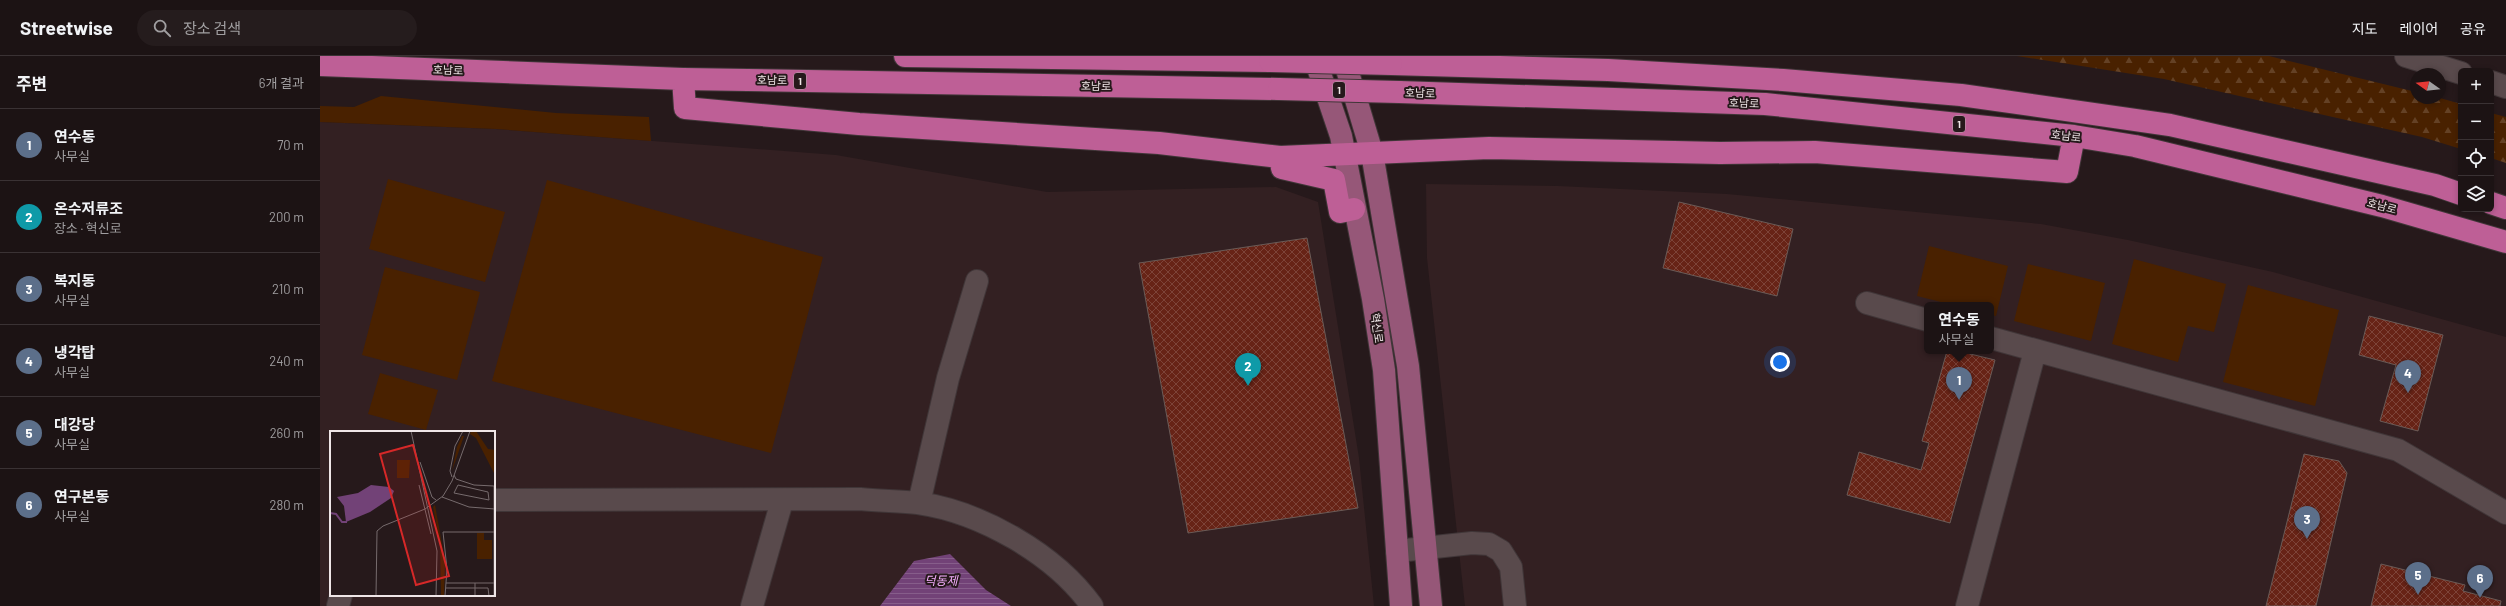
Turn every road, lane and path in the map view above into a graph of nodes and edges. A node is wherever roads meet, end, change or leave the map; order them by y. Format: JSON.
{"nodes":[{"id":1,"x":906,"y":56,"type":"edge"},
{"id":2,"x":1314,"y":56,"type":"edge"},
{"id":3,"x":1343,"y":56,"type":"edge"},
{"id":4,"x":2420,"y":58,"type":"edge"},
{"id":5,"x":320,"y":65,"type":"edge"},
{"id":6,"x":2458,"y":72,"type":"edge"},
{"id":7,"x":683,"y":78,"type":"junction"},
{"id":8,"x":2494,"y":83,"type":"edge"},
{"id":9,"x":2506,"y":87,"type":"edge"},
{"id":10,"x":2074,"y":136,"type":"junction"},
{"id":11,"x":1372,"y":153,"type":"junction"},
{"id":12,"x":1346,"y":155,"type":"junction"},
{"id":13,"x":1280,"y":157,"type":"junction"},
{"id":14,"x":2458,"y":193,"type":"edge"},
{"id":15,"x":2494,"y":204,"type":"edge"},
{"id":16,"x":2506,"y":208,"type":"edge"},
{"id":17,"x":1354,"y":209,"type":"junction"},
{"id":18,"x":2506,"y":242,"type":"edge"},
{"id":19,"x":977,"y":281,"type":"dead end"},
{"id":20,"x":1867,"y":303,"type":"dead end"},
{"id":21,"x":1924,"y":319,"type":"edge"},
{"id":22,"x":1994,"y":339,"type":"edge"},
{"id":23,"x":2035,"y":351,"type":"junction"},
{"id":24,"x":495,"y":500,"type":"edge"},
{"id":25,"x":782,"y":501,"type":"junction"},
{"id":26,"x":919,"y":503,"type":"junction"},
{"id":27,"x":2506,"y":513,"type":"edge"},
{"id":28,"x":1426,"y":548,"type":"junction"},
{"id":29,"x":1397,"y":551,"type":"junction"},
{"id":30,"x":341,"y":596,"type":"edge"},
{"id":31,"x":338,"y":606,"type":"edge"},
{"id":32,"x":752,"y":606,"type":"edge"},
{"id":33,"x":1092,"y":606,"type":"edge"},
{"id":34,"x":1401,"y":606,"type":"edge"},
{"id":35,"x":1431,"y":606,"type":"edge"},
{"id":36,"x":1514,"y":606,"type":"edge"},
{"id":37,"x":1967,"y":606,"type":"edge"}],
"edges":[{"from":1,"to":14,"type":"highway","bridge":true},
{"from":2,"to":12,"type":"main road","name":"혁신로"},
{"from":3,"to":11,"type":"main road"},
{"from":4,"to":6,"type":"street"},
{"from":5,"to":7,"type":"highway","name":"호남로","number":"1"},
{"from":7,"to":10,"type":"highway","name":"호남로","number":"1","bridge":true},
{"from":7,"to":13,"type":"highway"},
{"from":8,"to":9,"type":"street"},
{"from":10,"to":11,"type":"highway"},
{"from":10,"to":18,"type":"highway","name":"호남로","number":"1"},
{"from":11,"to":12,"type":"highway"},
{"from":11,"to":28,"type":"main road"},
{"from":12,"to":13,"type":"highway"},
{"from":12,"to":17,"type":"main road","name":"혁신로"},
{"from":13,"to":17,"type":"highway"},
{"from":15,"to":16,"type":"highway"},
{"from":17,"to":29,"type":"main road","name":"혁신로"},
{"from":19,"to":26,"type":"street"},
{"from":20,"to":21,"type":"street"},
{"from":22,"to":23,"type":"street"},
{"from":23,"to":27,"type":"street"},
{"from":23,"to":37,"type":"street"},
{"from":24,"to":25,"type":"street"},
{"from":25,"to":26,"type":"street"},
{"from":25,"to":32,"type":"street"},
{"from":26,"to":33,"type":"street"},
{"from":28,"to":29,"type":"street"},
{"from":28,"to":35,"type":"main road"},
{"from":28,"to":36,"type":"street"},
{"from":29,"to":34,"type":"main road","name":"혁신로"},
{"from":30,"to":31,"type":"street"}]}
